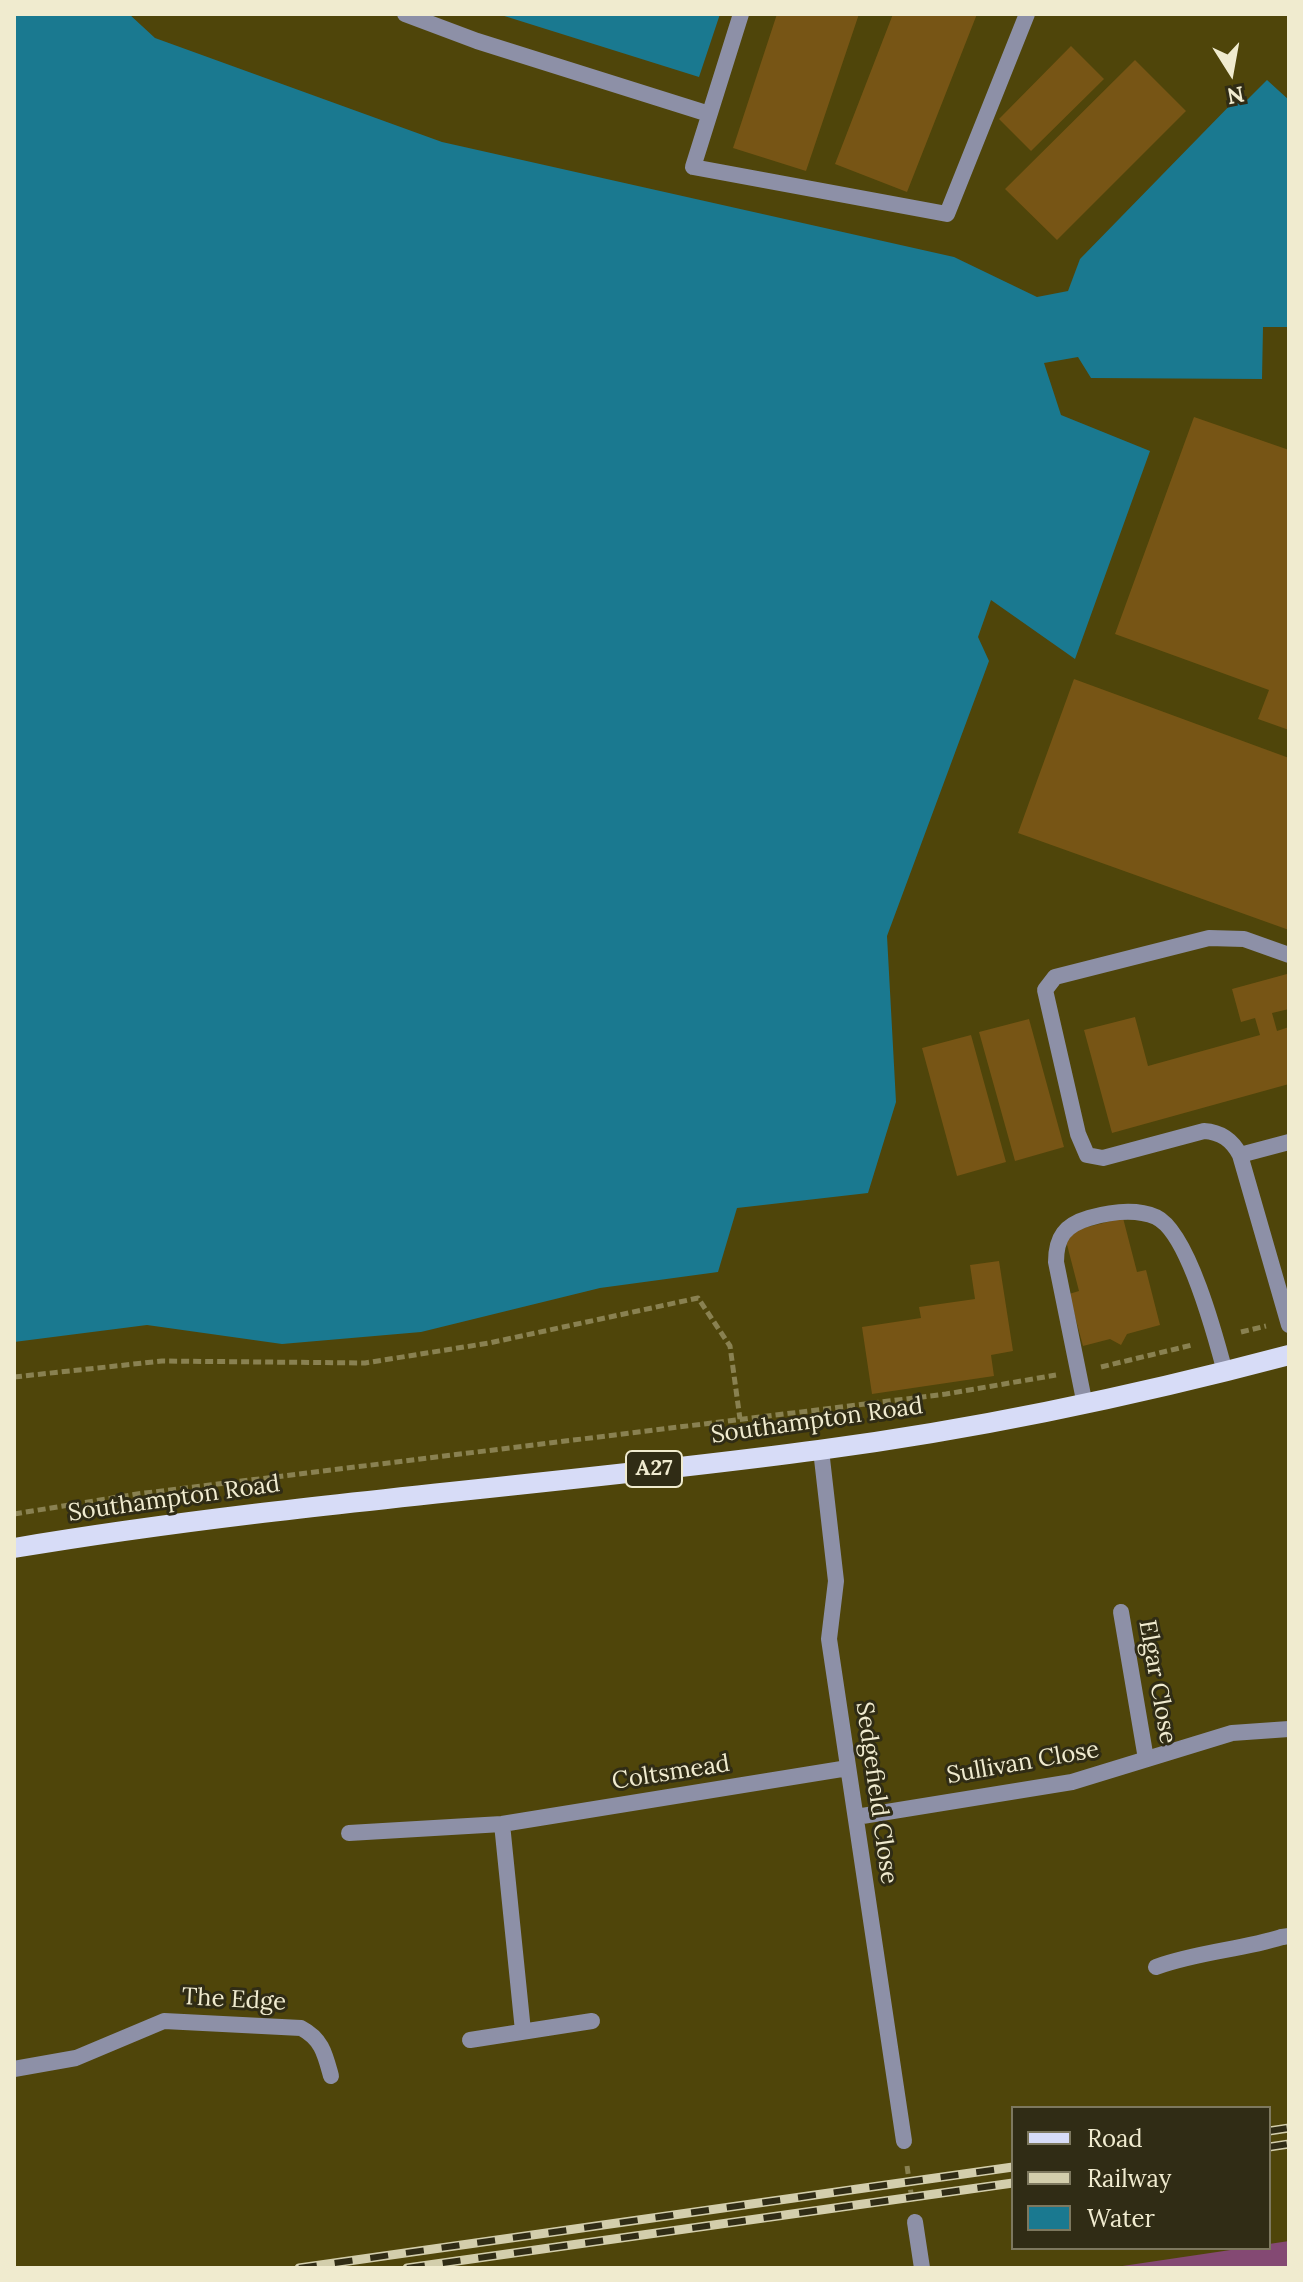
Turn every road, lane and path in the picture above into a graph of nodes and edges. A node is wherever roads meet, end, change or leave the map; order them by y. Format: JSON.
{"nodes":[{"id":1,"x":405,"y":14,"type":"edge"},
{"id":2,"x":741,"y":14,"type":"edge"},
{"id":3,"x":1027,"y":14,"type":"edge"},
{"id":4,"x":709,"y":114,"type":"junction"},
{"id":5,"x":1289,"y":955,"type":"edge"},
{"id":6,"x":1289,"y":1142,"type":"edge"},
{"id":7,"x":1240,"y":1155,"type":"junction"},
{"id":8,"x":1288,"y":1322,"type":"edge"},
{"id":9,"x":1216,"y":1339,"type":"junction"},
{"id":10,"x":1289,"y":1355,"type":"edge"},
{"id":11,"x":1078,"y":1371,"type":"junction"},
{"id":12,"x":1225,"y":1372,"type":"junction"},
{"id":13,"x":14,"y":1377,"type":"edge"},
{"id":14,"x":1085,"y":1405,"type":"junction"},
{"id":15,"x":740,"y":1419,"type":"junction"},
{"id":16,"x":821,"y":1450,"type":"junction"},
{"id":17,"x":14,"y":1514,"type":"edge"},
{"id":18,"x":14,"y":1548,"type":"edge"},
{"id":19,"x":1121,"y":1612,"type":"dead end"},
{"id":20,"x":1289,"y":1729,"type":"edge"},
{"id":21,"x":1146,"y":1759,"type":"junction"},
{"id":22,"x":848,"y":1768,"type":"junction"},
{"id":23,"x":856,"y":1817,"type":"junction"},
{"id":24,"x":502,"y":1824,"type":"junction"},
{"id":25,"x":349,"y":1833,"type":"dead end"},
{"id":26,"x":1286,"y":1936,"type":"edge"},
{"id":27,"x":1156,"y":1967,"type":"dead end"},
{"id":28,"x":592,"y":2021,"type":"dead end"},
{"id":29,"x":523,"y":2031,"type":"junction"},
{"id":30,"x":470,"y":2040,"type":"dead end"},
{"id":31,"x":14,"y":2069,"type":"edge"},
{"id":32,"x":331,"y":2076,"type":"dead end"},
{"id":33,"x":904,"y":2141,"type":"joint"},
{"id":34,"x":915,"y":2222,"type":"joint"},
{"id":35,"x":922,"y":2268,"type":"edge"}],
"edges":[{"from":1,"to":4,"type":"street"},
{"from":2,"to":4,"type":"street"},
{"from":3,"to":4,"type":"street"},
{"from":5,"to":7,"type":"street"},
{"from":6,"to":7,"type":"street"},
{"from":7,"to":8,"type":"street"},
{"from":8,"to":9,"type":"path"},
{"from":9,"to":11,"type":"path"},
{"from":9,"to":11,"type":"street"},
{"from":9,"to":12,"type":"street"},
{"from":10,"to":12,"type":"main road","name":"Southampton Road","number":"A27"},
{"from":11,"to":14,"type":"street"},
{"from":11,"to":15,"type":"path"},
{"from":12,"to":14,"type":"main road","name":"Southampton Road","number":"A27"},
{"from":13,"to":15,"type":"path"},
{"from":14,"to":16,"type":"main road","name":"Southampton Road","number":"A27"},
{"from":15,"to":17,"type":"path"},
{"from":16,"to":18,"type":"main road","name":"Southampton Road","number":"A27"},
{"from":16,"to":22,"type":"street","name":"Sedgefield Close"},
{"from":19,"to":21,"type":"street","name":"Elgar Close"},
{"from":20,"to":21,"type":"street","name":"Sullivan Close"},
{"from":21,"to":23,"type":"street","name":"Sullivan Close"},
{"from":22,"to":23,"type":"street","name":"Sedgefield Close"},
{"from":22,"to":24,"type":"street","name":"Coltsmead"},
{"from":23,"to":33,"type":"street","name":"Sedgefield Close"},
{"from":24,"to":25,"type":"street","name":"Coltsmead"},
{"from":24,"to":29,"type":"street"},
{"from":26,"to":27,"type":"street"},
{"from":28,"to":29,"type":"street"},
{"from":29,"to":30,"type":"street"},
{"from":31,"to":32,"type":"street","name":"The Edge"},
{"from":33,"to":34,"type":"path"},
{"from":34,"to":35,"type":"street"}]}
